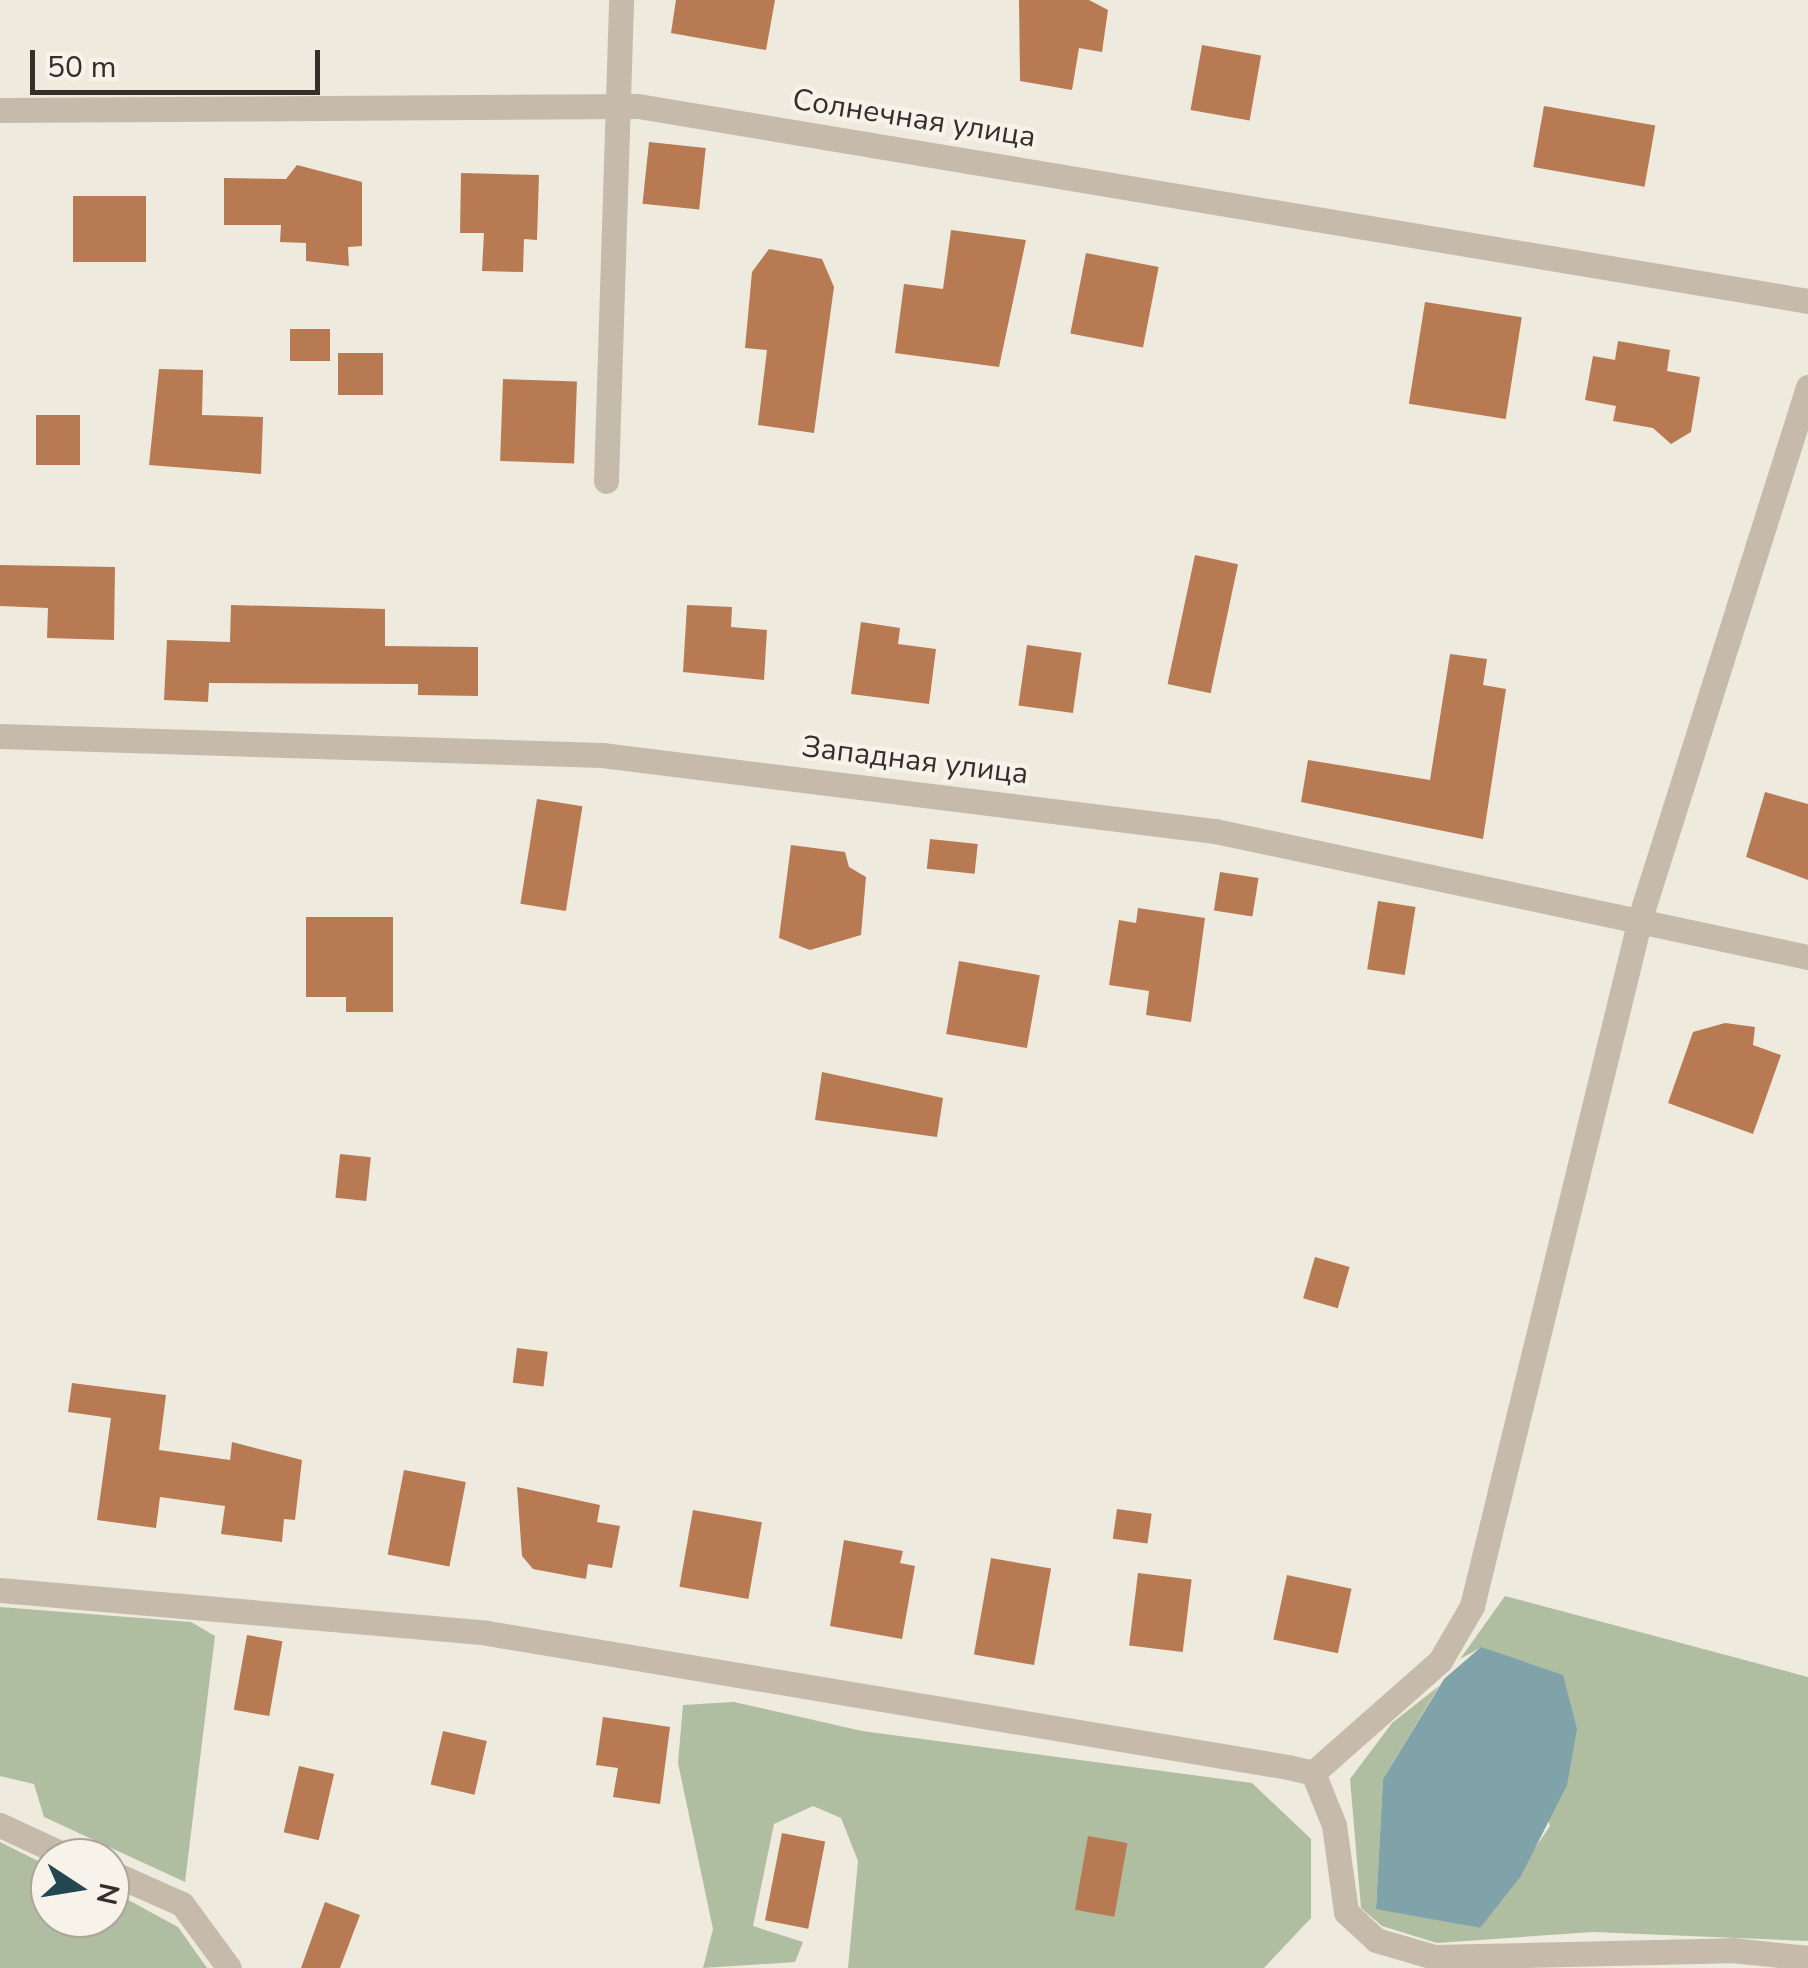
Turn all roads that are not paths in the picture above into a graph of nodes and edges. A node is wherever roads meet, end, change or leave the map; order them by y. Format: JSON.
{"nodes":[{"id":1,"x":621,"y":0,"type":"edge"},
{"id":2,"x":624,"y":105,"type":"junction"},
{"id":3,"x":0,"y":110,"type":"edge"},
{"id":4,"x":1808,"y":301,"type":"edge"},
{"id":5,"x":1808,"y":387,"type":"edge"},
{"id":6,"x":606,"y":480,"type":"dead end"},
{"id":7,"x":0,"y":736,"type":"edge"},
{"id":8,"x":1641,"y":915,"type":"junction"},
{"id":9,"x":1808,"y":957,"type":"edge"},
{"id":10,"x":0,"y":1590,"type":"edge"},
{"id":11,"x":1313,"y":1774,"type":"junction"},
{"id":12,"x":0,"y":1825,"type":"edge"},
{"id":13,"x":30,"y":1839,"type":"edge"},
{"id":14,"x":130,"y":1881,"type":"edge"},
{"id":15,"x":1808,"y":1958,"type":"edge"},
{"id":16,"x":228,"y":1968,"type":"edge"}],
"edges":[{"from":1,"to":2,"type":"street"},
{"from":2,"to":3,"type":"street","name":"Солнечная улица"},
{"from":2,"to":4,"type":"street","name":"Солнечная улица"},
{"from":2,"to":6,"type":"street"},
{"from":5,"to":8,"type":"street"},
{"from":7,"to":8,"type":"street","name":"Западная улица"},
{"from":8,"to":9,"type":"street","name":"Западная улица"},
{"from":8,"to":11,"type":"street"},
{"from":10,"to":11,"type":"street"},
{"from":11,"to":15,"type":"street"},
{"from":12,"to":13,"type":"street"},
{"from":14,"to":16,"type":"street"}]}
